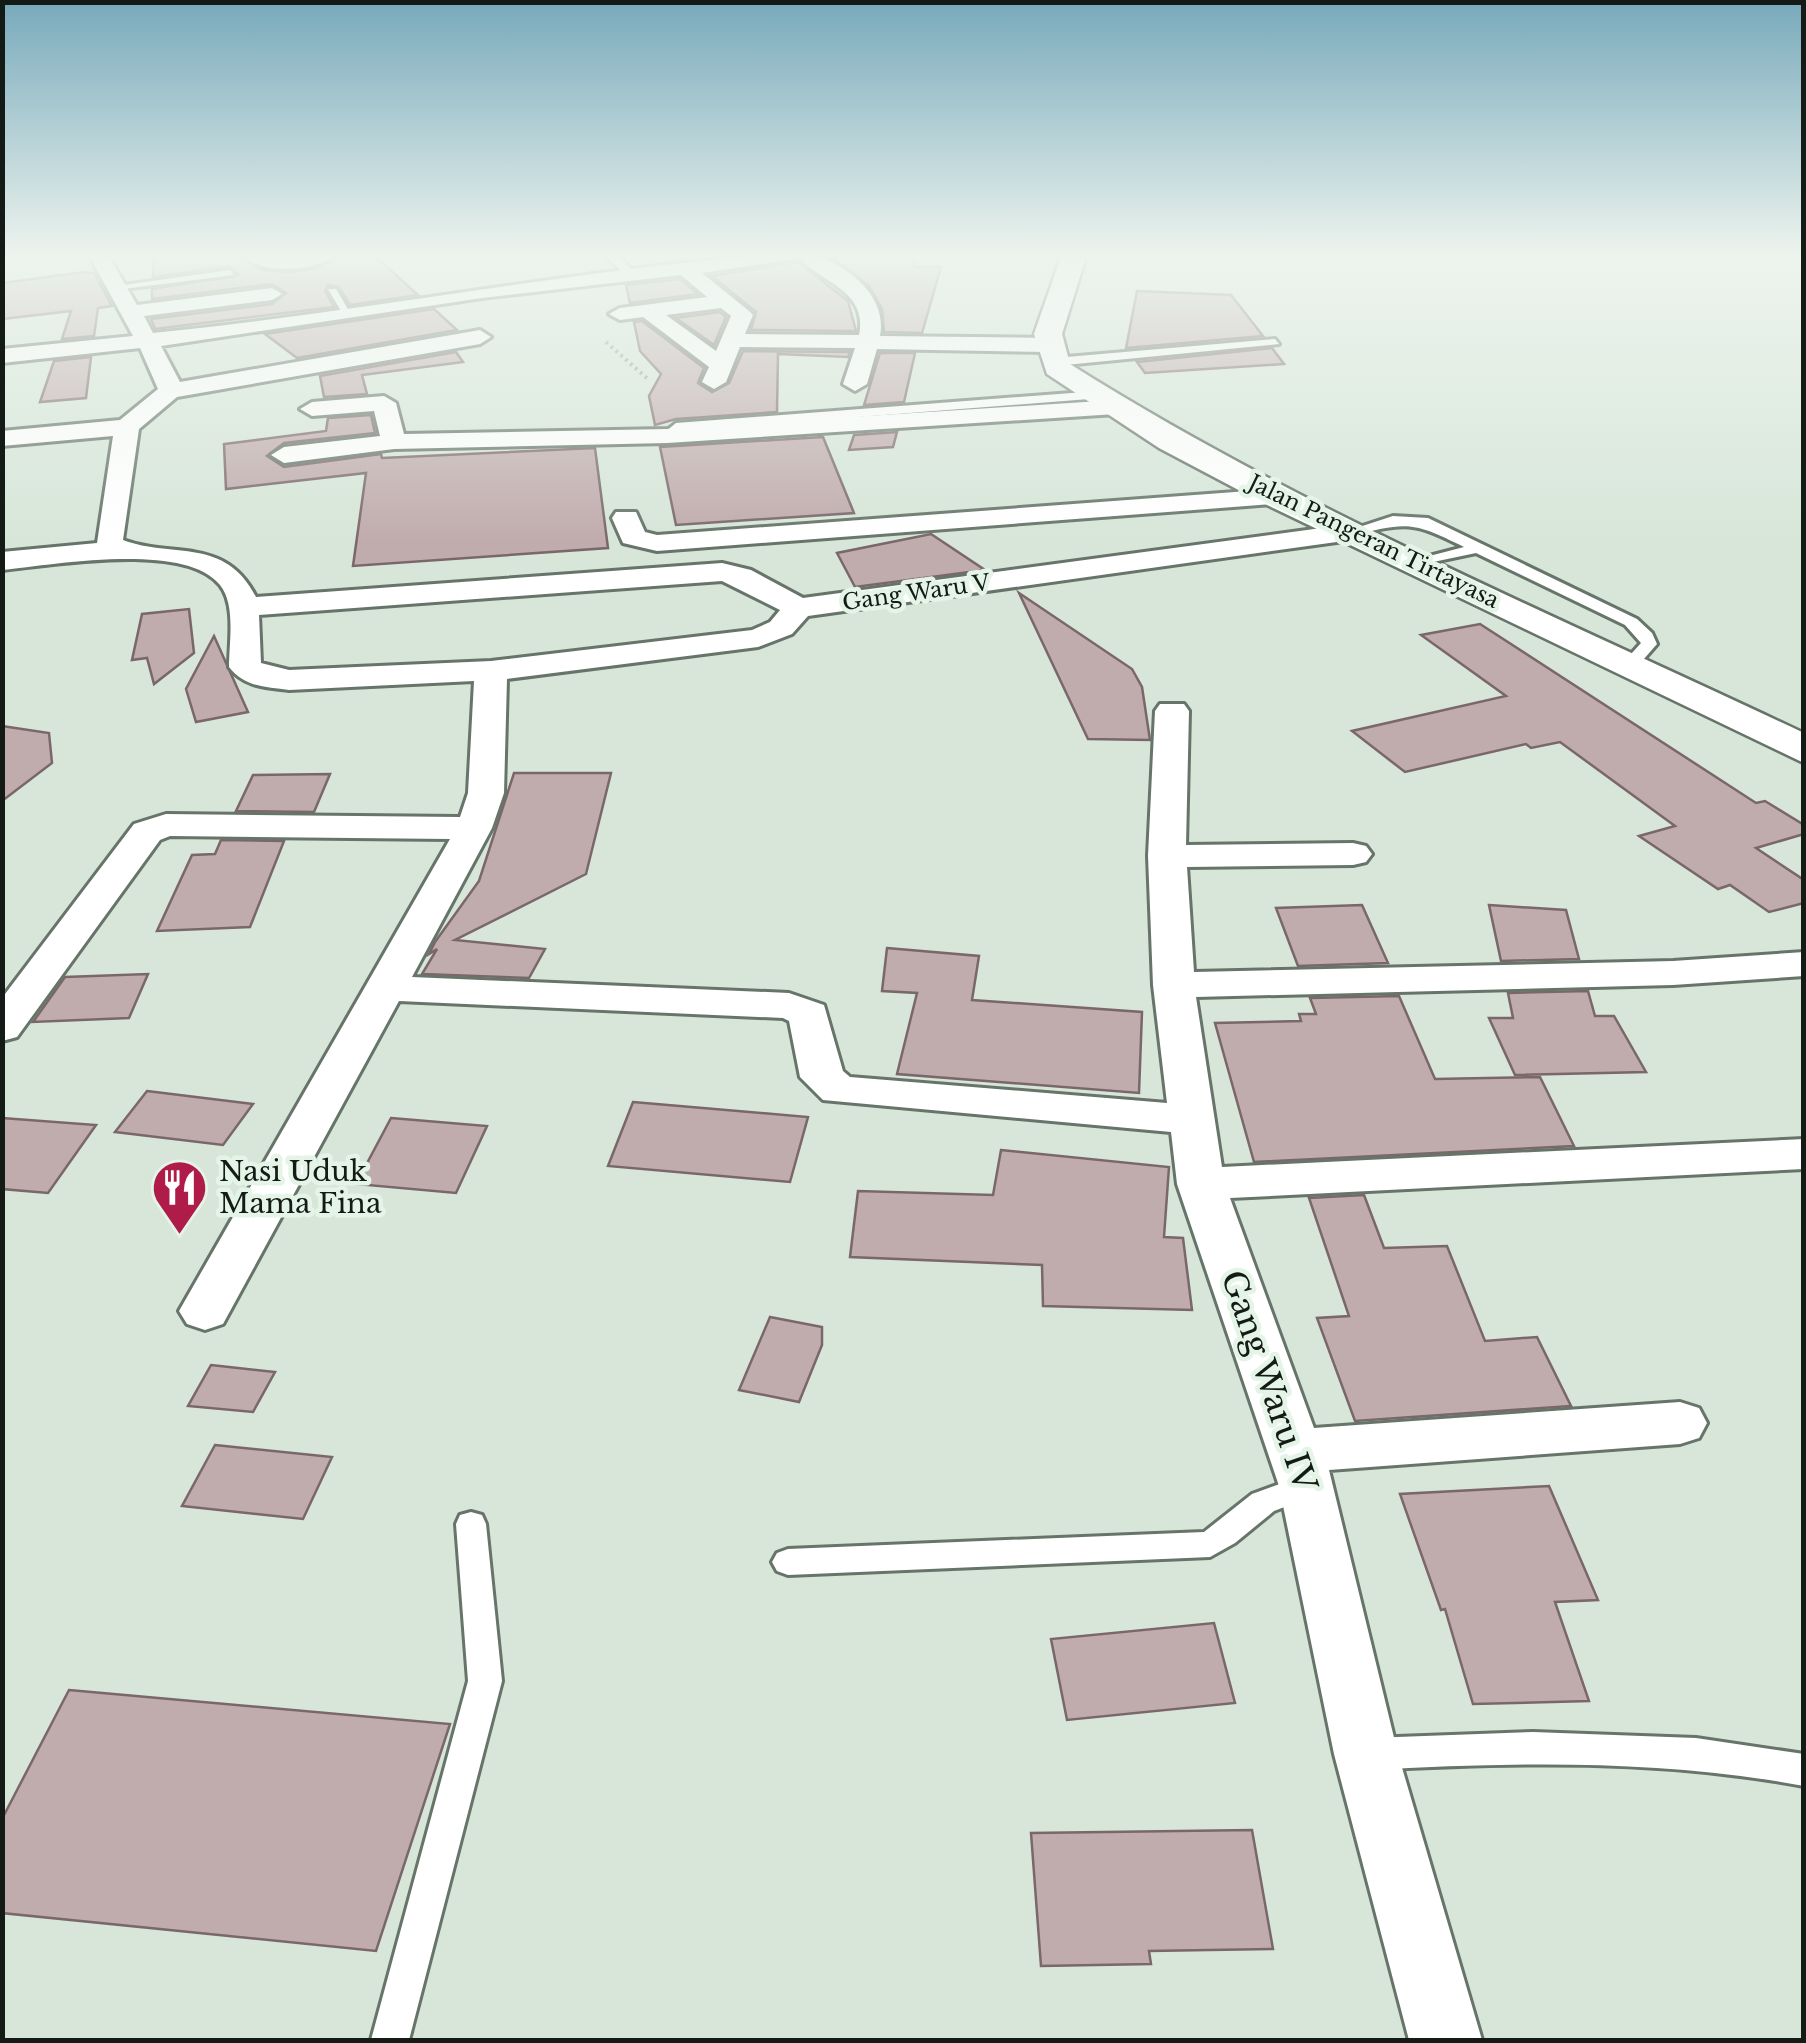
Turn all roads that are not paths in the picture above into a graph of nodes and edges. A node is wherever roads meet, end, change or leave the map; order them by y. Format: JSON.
{"nodes":[{"id":1,"x":39,"y":352,"type":"edge"},
{"id":2,"x":151,"y":352,"type":"edge"},
{"id":3,"x":394,"y":352,"type":"edge"},
{"id":4,"x":694,"y":352,"type":"edge"},
{"id":5,"x":728,"y":352,"type":"edge"},
{"id":6,"x":865,"y":352,"type":"edge"},
{"id":7,"x":1041,"y":352,"type":"edge"},
{"id":8,"x":1065,"y":352,"type":"edge"},
{"id":9,"x":1052,"y":353,"type":"junction"},
{"id":10,"x":2,"y":356,"type":"edge"},
{"id":11,"x":855,"y":384,"type":"dead end"},
{"id":12,"x":170,"y":392,"type":"junction"},
{"id":13,"x":1107,"y":402,"type":"junction"},
{"id":14,"x":312,"y":410,"type":"dead end"},
{"id":15,"x":127,"y":428,"type":"junction"},
{"id":16,"x":2,"y":440,"type":"edge"},
{"id":17,"x":394,"y":442,"type":"junction"},
{"id":18,"x":284,"y":455,"type":"dead end"},
{"id":19,"x":1277,"y":497,"type":"junction"},
{"id":20,"x":626,"y":518,"type":"dead end"},
{"id":21,"x":1351,"y":532,"type":"junction"},
{"id":22,"x":1477,"y":548,"type":"junction"},
{"id":23,"x":116,"y":550,"type":"junction"},
{"id":24,"x":2,"y":560,"type":"edge"},
{"id":25,"x":1419,"y":563,"type":"junction"},
{"id":26,"x":241,"y":607,"type":"junction"},
{"id":27,"x":798,"y":608,"type":"junction"},
{"id":28,"x":1630,"y":664,"type":"junction"},
{"id":29,"x":491,"y":671,"type":"junction"},
{"id":30,"x":1172,"y":711,"type":"dead end"},
{"id":31,"x":1804,"y":750,"type":"edge"},
{"id":32,"x":474,"y":828,"type":"junction"},
{"id":33,"x":1353,"y":854,"type":"dead end"},
{"id":34,"x":1167,"y":856,"type":"junction"},
{"id":35,"x":1804,"y":964,"type":"edge"},
{"id":36,"x":1174,"y":985,"type":"junction"},
{"id":37,"x":389,"y":988,"type":"junction"},
{"id":38,"x":2,"y":1028,"type":"edge"},
{"id":39,"x":1190,"y":1119,"type":"junction"},
{"id":40,"x":1804,"y":1154,"type":"edge"},
{"id":41,"x":1201,"y":1184,"type":"junction"},
{"id":42,"x":204,"y":1312,"type":"dead end"},
{"id":43,"x":1680,"y":1423,"type":"dead end"},
{"id":44,"x":1301,"y":1469,"type":"junction"},
{"id":45,"x":471,"y":1524,"type":"dead end"},
{"id":46,"x":788,"y":1562,"type":"dead end"},
{"id":47,"x":1366,"y":1754,"type":"junction"},
{"id":48,"x":1804,"y":1770,"type":"edge"},
{"id":49,"x":390,"y":2040,"type":"edge"},
{"id":50,"x":1446,"y":2040,"type":"edge"}],
"edges":[{"from":1,"to":10,"type":"street"},
{"from":2,"to":12,"type":"street"},
{"from":3,"to":12,"type":"street"},
{"from":4,"to":5,"type":"street"},
{"from":6,"to":11,"type":"street"},
{"from":7,"to":9,"type":"street"},
{"from":8,"to":9,"type":"lane"},
{"from":9,"to":13,"type":"main road","name":"Jalan Pangeran Tirtayasa"},
{"from":12,"to":15,"type":"street"},
{"from":13,"to":17,"type":"street"},
{"from":13,"to":19,"type":"main road","name":"Jalan Pangeran Tirtayasa"},
{"from":14,"to":17,"type":"street"},
{"from":15,"to":16,"type":"street"},
{"from":15,"to":23,"type":"street"},
{"from":17,"to":18,"type":"street"},
{"from":19,"to":20,"type":"street"},
{"from":19,"to":21,"type":"main road","name":"Jalan Pangeran Tirtayasa"},
{"from":21,"to":22,"type":"lane"},
{"from":21,"to":25,"type":"main road","name":"Jalan Pangeran Tirtayasa"},
{"from":21,"to":27,"type":"street","name":"Gang Waru V"},
{"from":22,"to":25,"type":"lane"},
{"from":22,"to":28,"type":"lane"},
{"from":23,"to":24,"type":"street"},
{"from":23,"to":26,"type":"street"},
{"from":25,"to":28,"type":"main road","name":"Jalan Pangeran Tirtayasa"},
{"from":26,"to":27,"type":"street"},
{"from":26,"to":29,"type":"street","name":"Gang Waru V"},
{"from":27,"to":29,"type":"street","name":"Gang Waru V"},
{"from":28,"to":31,"type":"main road","name":"Jalan Pangeran Tirtayasa"},
{"from":29,"to":32,"type":"street"},
{"from":30,"to":34,"type":"street","name":"Gang Waru IV"},
{"from":32,"to":37,"type":"street"},
{"from":32,"to":38,"type":"street"},
{"from":33,"to":34,"type":"street"},
{"from":34,"to":36,"type":"street","name":"Gang Waru IV"},
{"from":35,"to":36,"type":"street"},
{"from":36,"to":39,"type":"street","name":"Gang Waru IV"},
{"from":37,"to":39,"type":"street"},
{"from":37,"to":42,"type":"street"},
{"from":39,"to":41,"type":"street","name":"Gang Waru IV"},
{"from":40,"to":41,"type":"street"},
{"from":41,"to":44,"type":"street","name":"Gang Waru IV"},
{"from":43,"to":44,"type":"street"},
{"from":44,"to":46,"type":"lane"},
{"from":44,"to":47,"type":"street","name":"Gang Waru IV"},
{"from":45,"to":49,"type":"lane"},
{"from":47,"to":48,"type":"lane"},
{"from":47,"to":50,"type":"street","name":"Gang Waru IV"}]}
